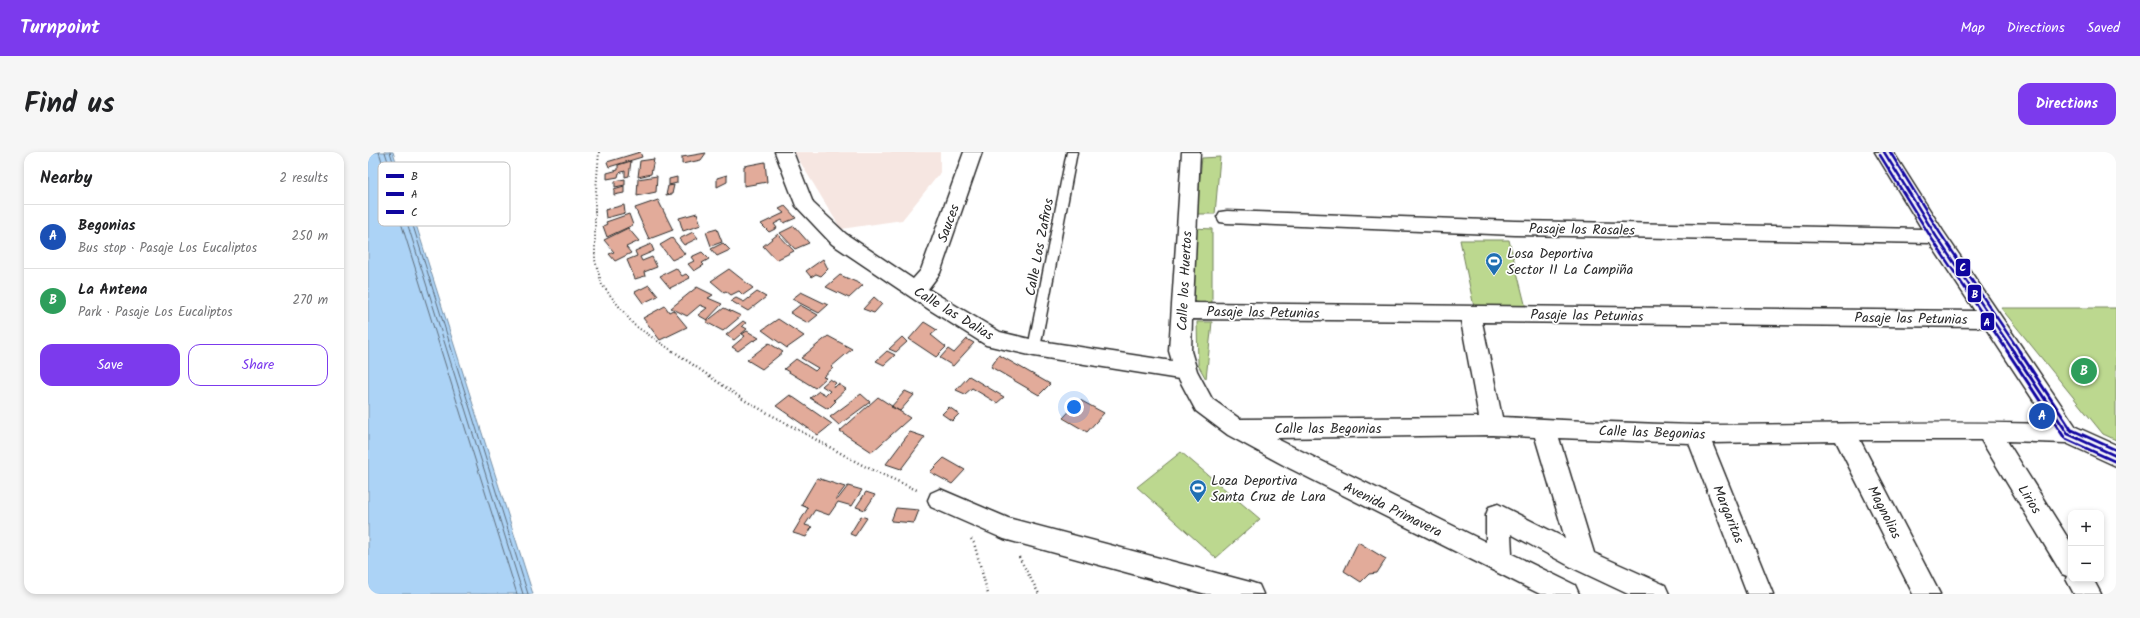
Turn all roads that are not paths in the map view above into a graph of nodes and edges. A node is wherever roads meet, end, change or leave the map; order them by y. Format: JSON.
{"nodes":[{"id":1,"x":784,"y":152,"type":"edge"},
{"id":2,"x":973,"y":152,"type":"edge"},
{"id":3,"x":1072,"y":152,"type":"edge"},
{"id":4,"x":1191,"y":152,"type":"edge"},
{"id":5,"x":1884,"y":152,"type":"edge"},
{"id":6,"x":1227,"y":217,"type":"dead end"},
{"id":7,"x":1936,"y":236,"type":"junction"},
{"id":8,"x":916,"y":290,"type":"junction"},
{"id":9,"x":1182,"y":311,"type":"junction"},
{"id":10,"x":1470,"y":314,"type":"junction"},
{"id":11,"x":1991,"y":319,"type":"junction"},
{"id":12,"x":1034,"y":348,"type":"junction"},
{"id":13,"x":1186,"y":372,"type":"junction"},
{"id":14,"x":1204,"y":405,"type":"joint"},
{"id":15,"x":1492,"y":426,"type":"junction"},
{"id":16,"x":1544,"y":427,"type":"junction"},
{"id":17,"x":1236,"y":428,"type":"junction"},
{"id":18,"x":1843,"y":431,"type":"junction"},
{"id":19,"x":1988,"y":431,"type":"junction"},
{"id":20,"x":1697,"y":434,"type":"junction"},
{"id":21,"x":2068,"y":434,"type":"junction"},
{"id":22,"x":2116,"y":456,"type":"edge"},
{"id":23,"x":940,"y":500,"type":"road end"},
{"id":24,"x":1499,"y":561,"type":"junction"},
{"id":25,"x":1584,"y":561,"type":"junction"},
{"id":26,"x":2068,"y":561,"type":"edge"},
{"id":27,"x":2081,"y":582,"type":"edge"},
{"id":28,"x":1250,"y":594,"type":"edge"},
{"id":29,"x":1566,"y":594,"type":"edge"},
{"id":30,"x":1656,"y":594,"type":"edge"},
{"id":31,"x":1760,"y":594,"type":"edge"},
{"id":32,"x":1927,"y":594,"type":"edge"},
{"id":33,"x":2088,"y":594,"type":"edge"}],
"edges":[{"from":1,"to":8,"type":"street","name":"Calle las Dalias"},
{"from":2,"to":8,"type":"street","name":"Sauces"},
{"from":3,"to":12,"type":"lane","name":"Calle Los Zafiros"},
{"from":4,"to":9,"type":"street","name":"Calle los Huertos"},
{"from":5,"to":7,"type":"street"},
{"from":6,"to":7,"type":"street","name":"Pasaje los Rosales"},
{"from":7,"to":11,"type":"street"},
{"from":8,"to":12,"type":"street","name":"Calle las Dalias"},
{"from":9,"to":10,"type":"street","name":"Pasaje las Petunias"},
{"from":9,"to":13,"type":"street","name":"Calle los Huertos"},
{"from":10,"to":11,"type":"street","name":"Pasaje las Petunias"},
{"from":10,"to":15,"type":"street"},
{"from":11,"to":21,"type":"street"},
{"from":12,"to":13,"type":"street","name":"Calle las Dalias"},
{"from":13,"to":14,"type":"street","name":"Calle los Huertos"},
{"from":14,"to":17,"type":"street","name":"Avenida Primavera"},
{"from":15,"to":16,"type":"street","name":"Calle las Begonias"},
{"from":15,"to":17,"type":"street","name":"Calle las Begonias"},
{"from":16,"to":20,"type":"street","name":"Calle las Begonias"},
{"from":16,"to":25,"type":"street"},
{"from":17,"to":24,"type":"street","name":"Avenida Primavera"},
{"from":18,"to":19,"type":"street","name":"Calle las Begonias"},
{"from":18,"to":20,"type":"street","name":"Calle las Begonias"},
{"from":18,"to":32,"type":"street","name":"Magnolias"},
{"from":19,"to":21,"type":"street","name":"Calle las Begonias"},
{"from":19,"to":26,"type":"street","name":"Lirios"},
{"from":20,"to":31,"type":"street","name":"Margaritas"},
{"from":21,"to":22,"type":"street"},
{"from":23,"to":28,"type":"street"},
{"from":24,"to":25,"type":"street"},
{"from":24,"to":29,"type":"street","name":"Avenida Primavera"},
{"from":25,"to":30,"type":"street"},
{"from":27,"to":33,"type":"street"}]}
